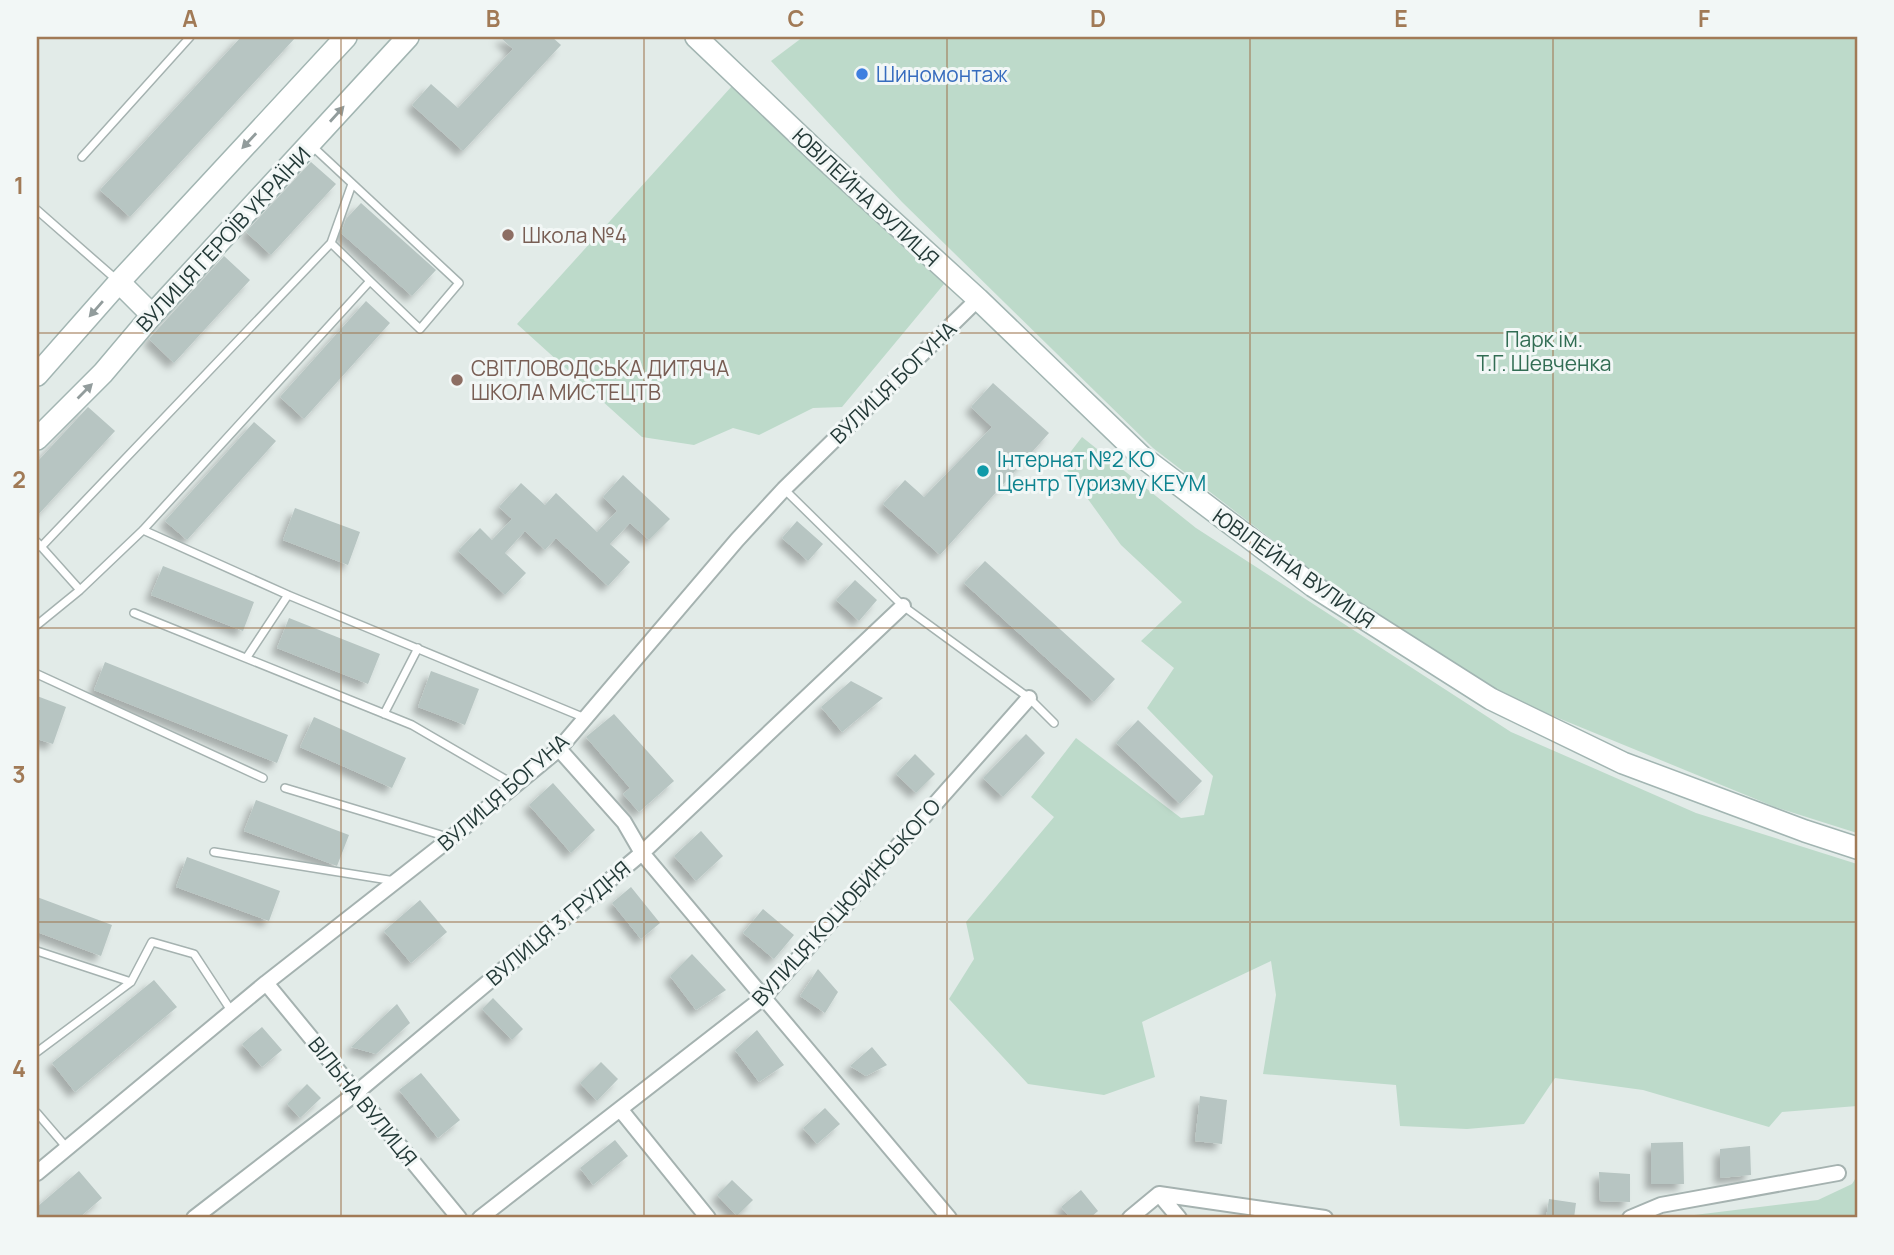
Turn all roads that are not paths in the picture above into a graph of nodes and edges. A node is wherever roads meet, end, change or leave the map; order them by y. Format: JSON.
{"nodes":[{"id":1,"x":190,"y":37,"type":"edge"},
{"id":2,"x":408,"y":37,"type":"edge"},
{"id":3,"x":696,"y":37,"type":"edge"},
{"id":4,"x":342,"y":38,"type":"edge"},
{"id":5,"x":310,"y":145,"type":"junction"},
{"id":6,"x":82,"y":157,"type":"dead end"},
{"id":7,"x":352,"y":184,"type":"junction"},
{"id":8,"x":37,"y":211,"type":"edge"},
{"id":9,"x":331,"y":243,"type":"junction"},
{"id":10,"x":370,"y":281,"type":"junction"},
{"id":11,"x":119,"y":282,"type":"junction"},
{"id":12,"x":978,"y":299,"type":"junction"},
{"id":13,"x":152,"y":315,"type":"junction"},
{"id":14,"x":37,"y":374,"type":"edge"},
{"id":15,"x":39,"y":432,"type":"edge"},
{"id":16,"x":784,"y":489,"type":"junction"},
{"id":17,"x":144,"y":530,"type":"junction"},
{"id":18,"x":39,"y":545,"type":"edge"},
{"id":19,"x":80,"y":590,"type":"junction"},
{"id":20,"x":288,"y":596,"type":"junction"},
{"id":21,"x":903,"y":606,"type":"junction"},
{"id":22,"x":134,"y":613,"type":"dead end"},
{"id":23,"x":37,"y":625,"type":"edge"},
{"id":24,"x":418,"y":648,"type":"junction"},
{"id":25,"x":247,"y":657,"type":"junction"},
{"id":26,"x":37,"y":674,"type":"edge"},
{"id":27,"x":1029,"y":698,"type":"junction"},
{"id":28,"x":384,"y":713,"type":"junction"},
{"id":29,"x":584,"y":718,"type":"junction"},
{"id":30,"x":1054,"y":723,"type":"dead end"},
{"id":31,"x":559,"y":749,"type":"junction"},
{"id":32,"x":263,"y":778,"type":"dead end"},
{"id":33,"x":516,"y":786,"type":"junction"},
{"id":34,"x":285,"y":788,"type":"dead end"},
{"id":35,"x":451,"y":838,"type":"junction"},
{"id":36,"x":1857,"y":848,"type":"edge"},
{"id":37,"x":214,"y":852,"type":"dead end"},
{"id":38,"x":642,"y":853,"type":"junction"},
{"id":39,"x":396,"y":881,"type":"junction"},
{"id":40,"x":37,"y":951,"type":"edge"},
{"id":41,"x":131,"y":982,"type":"junction"},
{"id":42,"x":266,"y":984,"type":"junction"},
{"id":43,"x":764,"y":997,"type":"junction"},
{"id":44,"x":232,"y":1012,"type":"junction"},
{"id":45,"x":37,"y":1052,"type":"edge"},
{"id":46,"x":356,"y":1093,"type":"junction"},
{"id":47,"x":620,"y":1109,"type":"junction"},
{"id":48,"x":37,"y":1113,"type":"edge"},
{"id":49,"x":67,"y":1148,"type":"junction"},
{"id":50,"x":37,"y":1173,"type":"edge"},
{"id":51,"x":1838,"y":1173,"type":"dead end"},
{"id":52,"x":1159,"y":1194,"type":"junction"},
{"id":53,"x":194,"y":1218,"type":"edge"},
{"id":54,"x":459,"y":1218,"type":"edge"},
{"id":55,"x":480,"y":1218,"type":"edge"},
{"id":56,"x":708,"y":1218,"type":"edge"},
{"id":57,"x":948,"y":1218,"type":"edge"},
{"id":58,"x":1130,"y":1218,"type":"edge"},
{"id":59,"x":1179,"y":1218,"type":"edge"},
{"id":60,"x":1325,"y":1218,"type":"edge"},
{"id":61,"x":1630,"y":1218,"type":"edge"}],
"edges":[{"from":1,"to":6,"type":"lane"},
{"from":5,"to":2,"type":"street","name":"ВУЛИЦЯ ГЕРОЇВ УКРАЇНИ","one_way":true},
{"from":3,"to":12,"type":"street","name":"ЮВІЛЕЙНА ВУЛИЦЯ"},
{"from":4,"to":11,"type":"street","one_way":true},
{"from":5,"to":7,"type":"lane"},
{"from":5,"to":13,"type":"street","name":"ВУЛИЦЯ ГЕРОЇВ УКРАЇНИ"},
{"from":7,"to":9,"type":"lane"},
{"from":7,"to":10,"type":"lane"},
{"from":8,"to":11,"type":"lane"},
{"from":9,"to":10,"type":"lane"},
{"from":9,"to":18,"type":"lane"},
{"from":10,"to":17,"type":"lane"},
{"from":11,"to":13,"type":"street"},
{"from":11,"to":14,"type":"street","one_way":true},
{"from":12,"to":16,"type":"street","name":"ВУЛИЦЯ БОГУНА"},
{"from":12,"to":36,"type":"street","name":"ЮВІЛЕЙНА ВУЛИЦЯ"},
{"from":15,"to":13,"type":"street","name":"ВУЛИЦЯ ГЕРОЇВ УКРАЇНИ","one_way":true},
{"from":16,"to":21,"type":"lane"},
{"from":16,"to":29,"type":"street","name":"ВУЛИЦЯ БОГУНА"},
{"from":17,"to":19,"type":"lane"},
{"from":17,"to":20,"type":"lane"},
{"from":18,"to":19,"type":"lane"},
{"from":19,"to":23,"type":"lane"},
{"from":20,"to":24,"type":"lane"},
{"from":20,"to":25,"type":"lane"},
{"from":21,"to":27,"type":"lane"},
{"from":21,"to":38,"type":"street","name":"ВУЛИЦЯ 3 ГРУДНЯ"},
{"from":22,"to":25,"type":"lane"},
{"from":24,"to":28,"type":"lane"},
{"from":24,"to":29,"type":"lane"},
{"from":25,"to":28,"type":"lane"},
{"from":26,"to":32,"type":"lane"},
{"from":27,"to":30,"type":"lane"},
{"from":27,"to":43,"type":"street","name":"ВУЛИЦЯ КОЦЮБИНСЬКОГО"},
{"from":28,"to":33,"type":"lane"},
{"from":29,"to":31,"type":"street","name":"ВУЛИЦЯ БОГУНА"},
{"from":31,"to":33,"type":"street","name":"ВУЛИЦЯ БОГУНА"},
{"from":31,"to":38,"type":"street"},
{"from":33,"to":35,"type":"street","name":"ВУЛИЦЯ БОГУНА"},
{"from":34,"to":35,"type":"lane"},
{"from":35,"to":39,"type":"street","name":"ВУЛИЦЯ БОГУНА"},
{"from":37,"to":39,"type":"lane"},
{"from":38,"to":43,"type":"street"},
{"from":38,"to":46,"type":"street","name":"ВУЛИЦЯ 3 ГРУДНЯ"},
{"from":39,"to":42,"type":"street","name":"ВУЛИЦЯ БОГУНА"},
{"from":40,"to":41,"type":"lane"},
{"from":41,"to":44,"type":"lane"},
{"from":41,"to":45,"type":"lane"},
{"from":42,"to":44,"type":"street","name":"ВУЛИЦЯ БОГУНА"},
{"from":42,"to":46,"type":"street","name":"ВІЛЬНА ВУЛИЦЯ"},
{"from":43,"to":47,"type":"street","name":"ВУЛИЦЯ КОЦЮБИНСЬКОГО"},
{"from":43,"to":57,"type":"street"},
{"from":44,"to":49,"type":"street","name":"ВУЛИЦЯ БОГУНА"},
{"from":46,"to":53,"type":"street","name":"ВУЛИЦЯ 3 ГРУДНЯ"},
{"from":46,"to":54,"type":"street","name":"ВІЛЬНА ВУЛИЦЯ"},
{"from":47,"to":55,"type":"street","name":"ВУЛИЦЯ КОЦЮБИНСЬКОГО"},
{"from":47,"to":56,"type":"street"},
{"from":48,"to":49,"type":"lane"},
{"from":49,"to":50,"type":"street","name":"ВУЛИЦЯ БОГУНА"},
{"from":51,"to":61,"type":"street"},
{"from":52,"to":58,"type":"street"},
{"from":52,"to":59,"type":"street"},
{"from":52,"to":60,"type":"street"}]}
